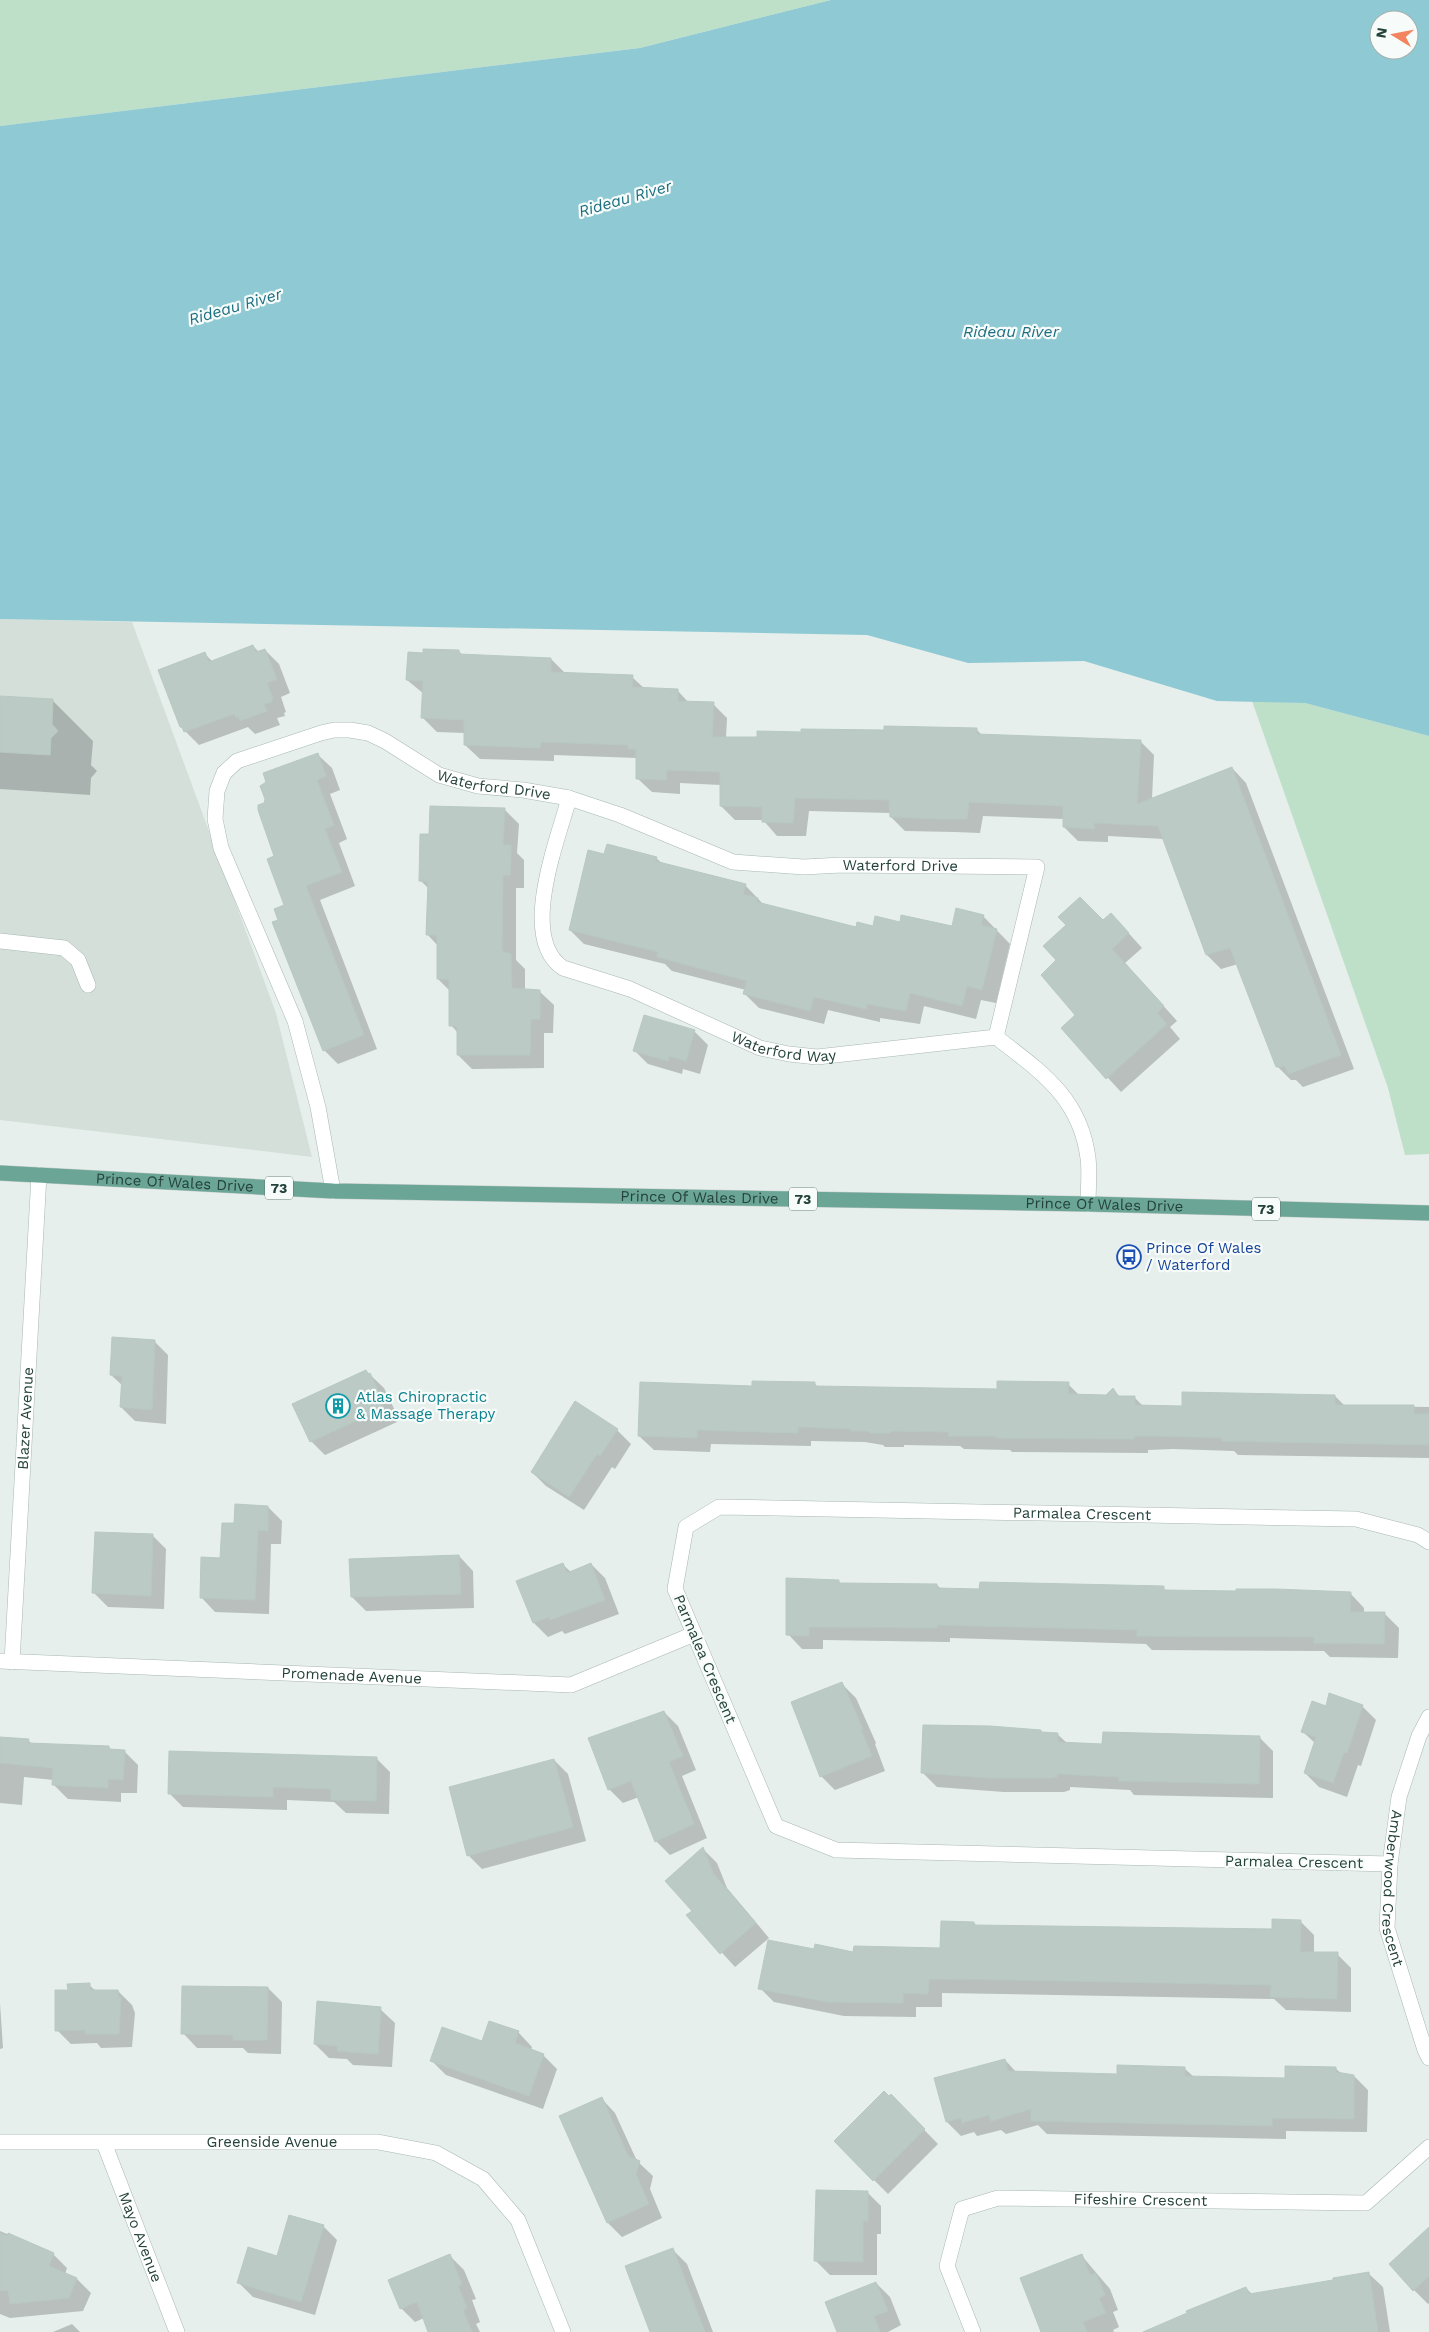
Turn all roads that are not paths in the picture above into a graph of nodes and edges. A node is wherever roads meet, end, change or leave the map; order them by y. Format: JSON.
{"nodes":[{"id":1,"x":570,"y":798,"type":"junction"},
{"id":2,"x":0,"y":941,"type":"edge"},
{"id":3,"x":88,"y":985,"type":"dead end"},
{"id":4,"x":996,"y":1037,"type":"junction"},
{"id":5,"x":0,"y":1173,"type":"edge"},
{"id":6,"x":39,"y":1175,"type":"junction"},
{"id":7,"x":333,"y":1191,"type":"junction"},
{"id":8,"x":1088,"y":1204,"type":"junction"},
{"id":9,"x":1429,"y":1213,"type":"edge"},
{"id":10,"x":1429,"y":1542,"type":"edge"},
{"id":11,"x":694,"y":1634,"type":"junction"},
{"id":12,"x":6,"y":1661,"type":"edge"},
{"id":13,"x":1429,"y":1717,"type":"edge"},
{"id":14,"x":1390,"y":1864,"type":"junction"},
{"id":15,"x":1429,"y":2058,"type":"edge"},
{"id":16,"x":0,"y":2142,"type":"edge"},
{"id":17,"x":104,"y":2143,"type":"junction"},
{"id":18,"x":1429,"y":2147,"type":"edge"},
{"id":19,"x":177,"y":2332,"type":"edge"},
{"id":20,"x":563,"y":2332,"type":"edge"},
{"id":21,"x":973,"y":2332,"type":"edge"}],
"edges":[{"from":1,"to":4,"type":"street","name":"Waterford Way"},
{"from":1,"to":4,"type":"street","name":"Waterford Drive"},
{"from":1,"to":7,"type":"street","name":"Waterford Drive"},
{"from":2,"to":3,"type":"street"},
{"from":4,"to":8,"type":"street"},
{"from":5,"to":6,"type":"main road","name":"Prince Of Wales Drive","number":"73"},
{"from":6,"to":7,"type":"main road","name":"Prince Of Wales Drive","number":"73"},
{"from":6,"to":12,"type":"street","name":"Blazer Avenue"},
{"from":7,"to":8,"type":"main road","name":"Prince Of Wales Drive","number":"73"},
{"from":8,"to":9,"type":"main road","name":"Prince Of Wales Drive","number":"73"},
{"from":10,"to":11,"type":"street","name":"Parmalea Crescent"},
{"from":11,"to":12,"type":"street","name":"Promenade Avenue"},
{"from":11,"to":14,"type":"street","name":"Parmalea Crescent"},
{"from":13,"to":14,"type":"street","name":"Amberwood Crescent"},
{"from":14,"to":15,"type":"street","name":"Amberwood Crescent"},
{"from":16,"to":17,"type":"street","name":"Greenside Avenue"},
{"from":17,"to":19,"type":"street","name":"Mayo Avenue"},
{"from":17,"to":20,"type":"street","name":"Greenside Avenue"},
{"from":18,"to":21,"type":"street","name":"Fifeshire Crescent"}]}
